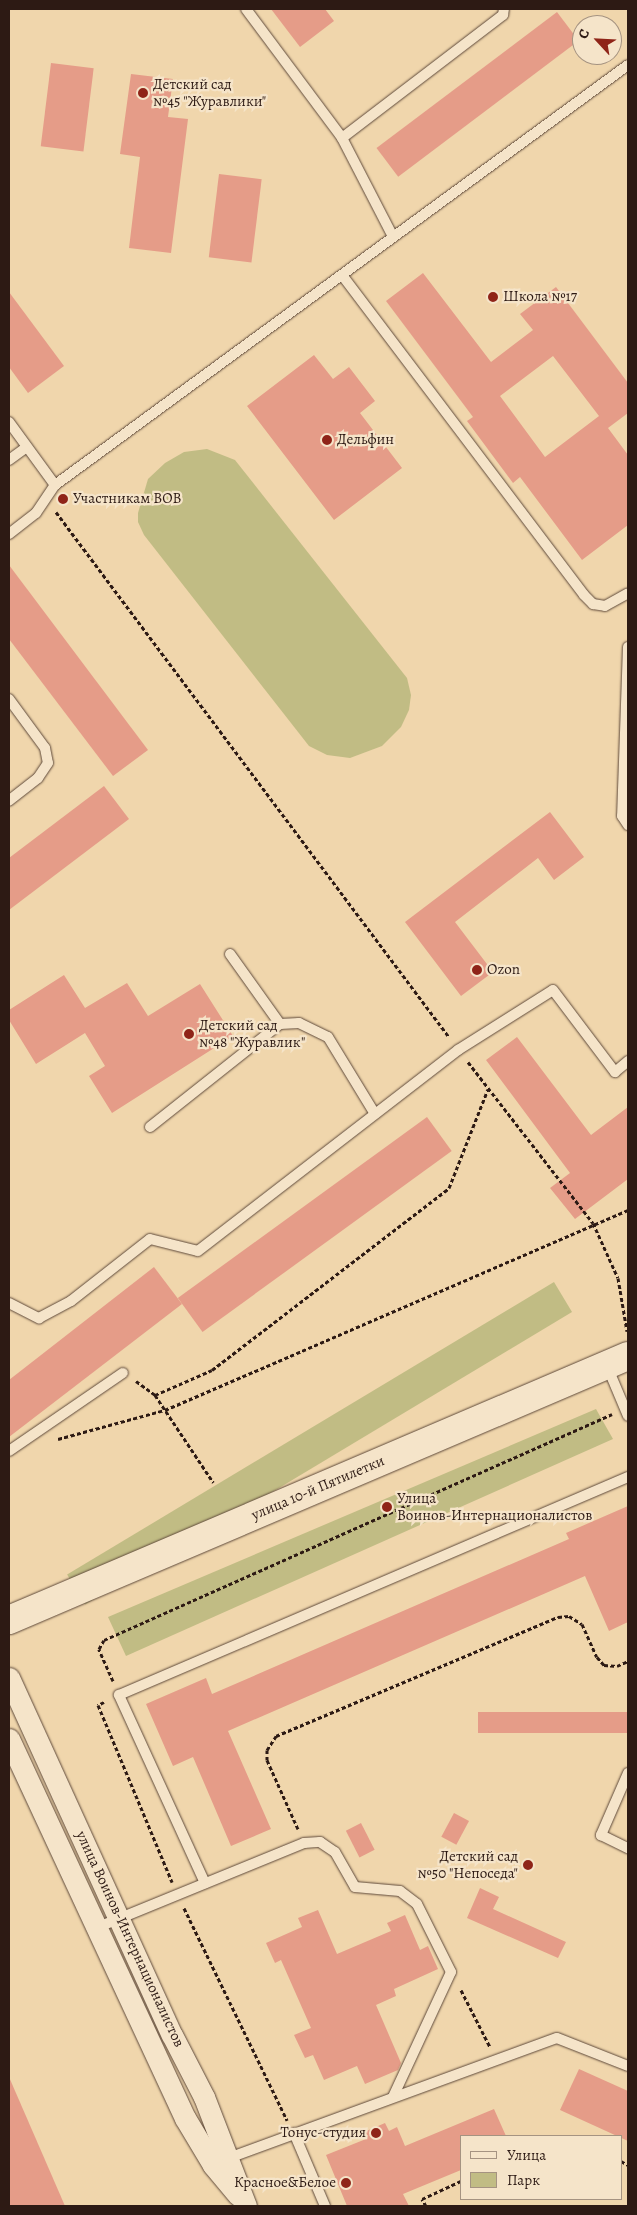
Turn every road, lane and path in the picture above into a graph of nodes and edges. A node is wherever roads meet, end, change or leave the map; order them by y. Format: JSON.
{"nodes":[{"id":1,"x":246,"y":9,"type":"edge"},
{"id":2,"x":504,"y":9,"type":"edge"},
{"id":3,"x":628,"y":65,"type":"edge"},
{"id":4,"x":342,"y":138,"type":"junction"},
{"id":5,"x":393,"y":237,"type":"junction"},
{"id":6,"x":342,"y":275,"type":"junction"},
{"id":7,"x":9,"y":422,"type":"edge"},
{"id":8,"x":27,"y":446,"type":"junction"},
{"id":9,"x":9,"y":460,"type":"edge"},
{"id":10,"x":54,"y":485,"type":"junction"},
{"id":11,"x":47,"y":500,"type":"junction"},
{"id":12,"x":9,"y":534,"type":"edge"},
{"id":13,"x":628,"y":593,"type":"edge"},
{"id":14,"x":628,"y":647,"type":"edge"},
{"id":15,"x":9,"y":698,"type":"edge"},
{"id":16,"x":9,"y":801,"type":"edge"},
{"id":17,"x":628,"y":824,"type":"edge"},
{"id":18,"x":230,"y":954,"type":"dead end"},
{"id":19,"x":280,"y":1024,"type":"junction"},
{"id":20,"x":458,"y":1050,"type":"junction"},
{"id":21,"x":628,"y":1061,"type":"edge"},
{"id":22,"x":488,"y":1089,"type":"junction"},
{"id":23,"x":375,"y":1114,"type":"junction"},
{"id":24,"x":150,"y":1127,"type":"dead end"},
{"id":25,"x":628,"y":1210,"type":"edge"},
{"id":26,"x":593,"y":1223,"type":"junction"},
{"id":27,"x":9,"y":1303,"type":"edge"},
{"id":28,"x":628,"y":1334,"type":"edge"},
{"id":29,"x":618,"y":1361,"type":"edge"},
{"id":30,"x":123,"y":1372,"type":"joint"},
{"id":31,"x":155,"y":1395,"type":"junction"},
{"id":32,"x":165,"y":1410,"type":"junction"},
{"id":33,"x":627,"y":1412,"type":"edge"},
{"id":34,"x":55,"y":1440,"type":"dead end"},
{"id":35,"x":9,"y":1451,"type":"edge"},
{"id":36,"x":628,"y":1477,"type":"edge"},
{"id":37,"x":213,"y":1482,"type":"dead end"},
{"id":38,"x":9,"y":1620,"type":"edge"},
{"id":39,"x":628,"y":1661,"type":"edge"},
{"id":40,"x":9,"y":1678,"type":"edge"},
{"id":41,"x":119,"y":1695,"type":"junction"},
{"id":42,"x":9,"y":1739,"type":"edge"},
{"id":43,"x":628,"y":1773,"type":"edge"},
{"id":44,"x":304,"y":1843,"type":"junction"},
{"id":45,"x":628,"y":1848,"type":"edge"},
{"id":46,"x":205,"y":1883,"type":"junction"},
{"id":47,"x":120,"y":1917,"type":"junction"},
{"id":48,"x":96,"y":1928,"type":"junction"},
{"id":49,"x":451,"y":1972,"type":"junction"},
{"id":50,"x":496,"y":2060,"type":"junction"},
{"id":51,"x":628,"y":2066,"type":"edge"},
{"id":52,"x":393,"y":2098,"type":"junction"},
{"id":53,"x":294,"y":2133,"type":"junction"},
{"id":54,"x":222,"y":2161,"type":"junction"},
{"id":55,"x":460,"y":2181,"type":"edge"},
{"id":56,"x":246,"y":2204,"type":"edge"},
{"id":57,"x":325,"y":2206,"type":"edge"},
{"id":58,"x":426,"y":2206,"type":"edge"}],
"edges":[{"from":1,"to":4,"type":"lane"},
{"from":2,"to":4,"type":"lane"},
{"from":3,"to":5,"type":"lane"},
{"from":4,"to":5,"type":"lane"},
{"from":5,"to":6,"type":"lane"},
{"from":6,"to":10,"type":"lane"},
{"from":6,"to":13,"type":"lane"},
{"from":7,"to":8,"type":"lane"},
{"from":8,"to":9,"type":"lane"},
{"from":8,"to":10,"type":"lane"},
{"from":10,"to":11,"type":"lane"},
{"from":11,"to":12,"type":"lane"},
{"from":11,"to":20,"type":"path"},
{"from":14,"to":17,"type":"lane"},
{"from":15,"to":16,"type":"lane"},
{"from":18,"to":19,"type":"lane"},
{"from":19,"to":23,"type":"lane"},
{"from":19,"to":24,"type":"lane"},
{"from":20,"to":21,"type":"lane"},
{"from":20,"to":22,"type":"path"},
{"from":20,"to":23,"type":"lane"},
{"from":22,"to":26,"type":"path"},
{"from":22,"to":31,"type":"path"},
{"from":23,"to":27,"type":"lane"},
{"from":25,"to":26,"type":"path"},
{"from":26,"to":28,"type":"path"},
{"from":26,"to":32,"type":"path"},
{"from":29,"to":33,"type":"lane"},
{"from":29,"to":38,"type":"main road","name":"улица 10-й Пятилетки"},
{"from":30,"to":31,"type":"path"},
{"from":30,"to":35,"type":"lane"},
{"from":31,"to":32,"type":"path"},
{"from":32,"to":34,"type":"path"},
{"from":32,"to":37,"type":"path"},
{"from":33,"to":41,"type":"path"},
{"from":36,"to":41,"type":"lane"},
{"from":39,"to":44,"type":"path"},
{"from":40,"to":47,"type":"street","name":"улица Воинов-Интернационалистов"},
{"from":41,"to":46,"type":"lane"},
{"from":42,"to":48,"type":"street","name":"улица Воинов-Интернационалистов"},
{"from":43,"to":45,"type":"lane"},
{"from":44,"to":46,"type":"lane"},
{"from":44,"to":49,"type":"lane"},
{"from":46,"to":47,"type":"lane"},
{"from":47,"to":48,"type":"lane"},
{"from":47,"to":54,"type":"street","name":"улица Воинов-Интернационалистов"},
{"from":48,"to":54,"type":"street","name":"улица Воинов-Интернационалистов"},
{"from":49,"to":50,"type":"path"},
{"from":49,"to":52,"type":"lane"},
{"from":50,"to":51,"type":"lane"},
{"from":50,"to":52,"type":"lane"},
{"from":52,"to":53,"type":"lane"},
{"from":53,"to":54,"type":"lane"},
{"from":53,"to":57,"type":"lane"},
{"from":54,"to":56,"type":"street","name":"улица Воинов-Интернационалистов"},
{"from":55,"to":58,"type":"path"}]}
